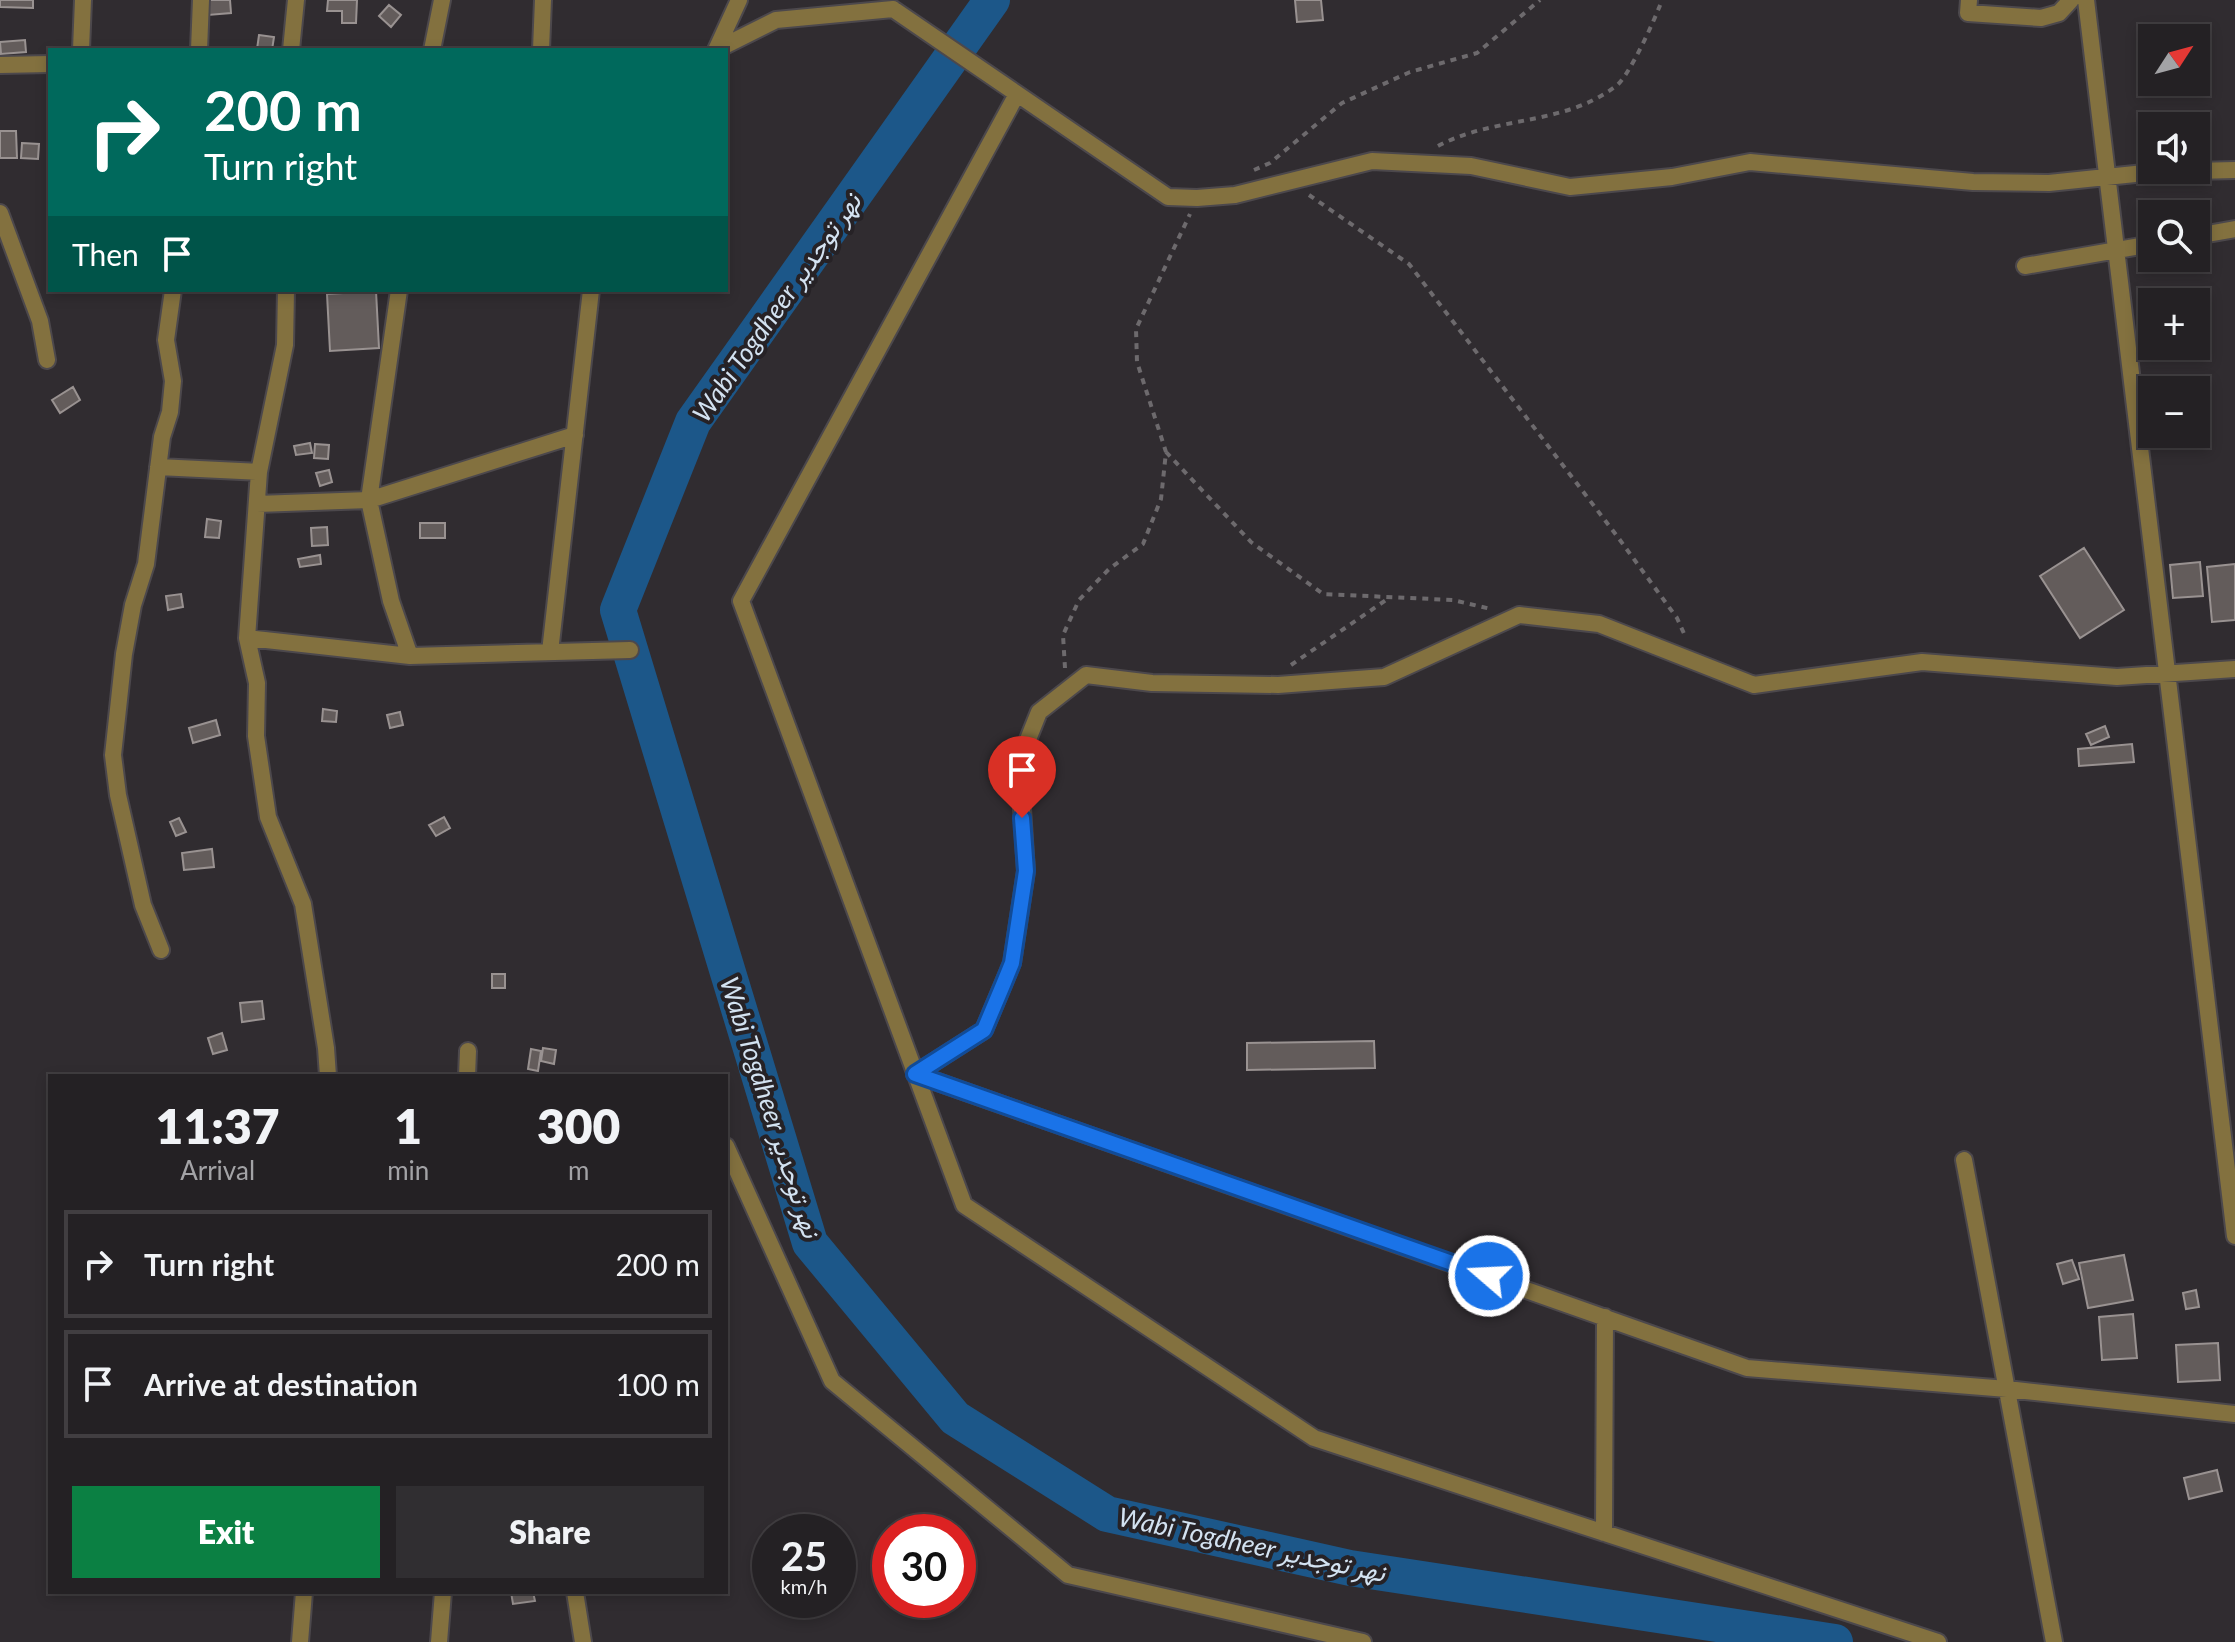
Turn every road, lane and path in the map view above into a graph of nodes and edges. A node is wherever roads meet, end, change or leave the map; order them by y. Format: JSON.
{"nodes":[{"id":1,"x":83,"y":0,"type":"edge"},
{"id":2,"x":201,"y":0,"type":"edge"},
{"id":3,"x":296,"y":0,"type":"edge"},
{"id":4,"x":442,"y":0,"type":"edge"},
{"id":5,"x":543,"y":0,"type":"edge"},
{"id":6,"x":739,"y":0,"type":"edge"},
{"id":7,"x":1540,"y":0,"type":"edge"},
{"id":8,"x":1662,"y":0,"type":"edge"},
{"id":9,"x":1969,"y":0,"type":"edge"},
{"id":10,"x":2071,"y":0,"type":"edge"},
{"id":11,"x":2086,"y":0,"type":"edge"},
{"id":12,"x":894,"y":5,"type":"edge"},
{"id":13,"x":81,"y":48,"type":"edge"},
{"id":14,"x":199,"y":48,"type":"edge"},
{"id":15,"x":291,"y":48,"type":"edge"},
{"id":16,"x":432,"y":48,"type":"edge"},
{"id":17,"x":541,"y":48,"type":"edge"},
{"id":18,"x":717,"y":48,"type":"edge"},
{"id":19,"x":720,"y":48,"type":"edge"},
{"id":20,"x":48,"y":64,"type":"edge"},
{"id":21,"x":0,"y":65,"type":"edge"},
{"id":22,"x":1017,"y":94,"type":"junction"},
{"id":23,"x":1407,"y":162,"type":"junction"},
{"id":24,"x":2235,"y":170,"type":"edge"},
{"id":25,"x":1246,"y":175,"type":"dead end"},
{"id":26,"x":2107,"y":177,"type":"junction"},
{"id":27,"x":1290,"y":182,"type":"junction"},
{"id":28,"x":1197,"y":198,"type":"junction"},
{"id":29,"x":0,"y":213,"type":"edge"},
{"id":30,"x":2235,"y":229,"type":"edge"},
{"id":31,"x":2210,"y":233,"type":"edge"},
{"id":32,"x":2138,"y":246,"type":"edge"},
{"id":33,"x":2116,"y":250,"type":"junction"},
{"id":34,"x":2025,"y":266,"type":"dead end"},
{"id":35,"x":173,"y":292,"type":"edge"},
{"id":36,"x":286,"y":292,"type":"edge"},
{"id":37,"x":399,"y":292,"type":"edge"},
{"id":38,"x":591,"y":292,"type":"edge"},
{"id":39,"x":47,"y":360,"type":"dead end"},
{"id":40,"x":575,"y":435,"type":"junction"},
{"id":41,"x":1166,"y":452,"type":"junction"},
{"id":42,"x":158,"y":467,"type":"junction"},
{"id":43,"x":259,"y":472,"type":"junction"},
{"id":44,"x":369,"y":500,"type":"junction"},
{"id":45,"x":257,"y":504,"type":"junction"},
{"id":46,"x":1388,"y":599,"type":"junction"},
{"id":47,"x":1519,"y":615,"type":"junction"},
{"id":48,"x":247,"y":638,"type":"junction"},
{"id":49,"x":630,"y":650,"type":"dead end"},
{"id":50,"x":550,"y":652,"type":"junction"},
{"id":51,"x":410,"y":656,"type":"junction"},
{"id":52,"x":1697,"y":662,"type":"junction"},
{"id":53,"x":2235,"y":669,"type":"edge"},
{"id":54,"x":2167,"y":673,"type":"junction"},
{"id":55,"x":1262,"y":684,"type":"junction"},
{"id":56,"x":1066,"y":691,"type":"junction"},
{"id":57,"x":161,"y":950,"type":"dead end"},
{"id":58,"x":468,"y":1051,"type":"dead end"},
{"id":59,"x":328,"y":1074,"type":"edge"},
{"id":60,"x":467,"y":1074,"type":"edge"},
{"id":61,"x":915,"y":1074,"type":"junction"},
{"id":62,"x":728,"y":1150,"type":"edge"},
{"id":63,"x":1964,"y":1160,"type":"dead end"},
{"id":64,"x":2232,"y":1182,"type":"edge"},
{"id":65,"x":2235,"y":1236,"type":"edge"},
{"id":66,"x":1605,"y":1317,"type":"junction"},
{"id":67,"x":2007,"y":1389,"type":"junction"},
{"id":68,"x":2235,"y":1414,"type":"edge"},
{"id":69,"x":1604,"y":1533,"type":"junction"},
{"id":70,"x":304,"y":1594,"type":"edge"},
{"id":71,"x":443,"y":1594,"type":"edge"},
{"id":72,"x":575,"y":1594,"type":"edge"},
{"id":73,"x":300,"y":1642,"type":"edge"},
{"id":74,"x":439,"y":1642,"type":"edge"},
{"id":75,"x":583,"y":1642,"type":"edge"},
{"id":76,"x":1363,"y":1642,"type":"edge"},
{"id":77,"x":1938,"y":1642,"type":"edge"},
{"id":78,"x":2054,"y":1642,"type":"edge"}],
"edges":[{"from":1,"to":13,"type":"street"},
{"from":2,"to":14,"type":"street"},
{"from":3,"to":15,"type":"street"},
{"from":4,"to":16,"type":"street"},
{"from":5,"to":17,"type":"street"},
{"from":6,"to":18,"type":"street"},
{"from":7,"to":25,"type":"path"},
{"from":8,"to":23,"type":"path"},
{"from":9,"to":10,"type":"street"},
{"from":11,"to":26,"type":"street"},
{"from":12,"to":19,"type":"street"},
{"from":12,"to":22,"type":"street"},
{"from":20,"to":21,"type":"street"},
{"from":22,"to":28,"type":"street"},
{"from":22,"to":61,"type":"street"},
{"from":23,"to":26,"type":"street"},
{"from":23,"to":27,"type":"street"},
{"from":24,"to":26,"type":"street"},
{"from":26,"to":33,"type":"street"},
{"from":27,"to":28,"type":"street"},
{"from":27,"to":52,"type":"path"},
{"from":28,"to":41,"type":"path"},
{"from":29,"to":39,"type":"street"},
{"from":30,"to":31,"type":"street"},
{"from":32,"to":33,"type":"street"},
{"from":33,"to":34,"type":"street"},
{"from":33,"to":54,"type":"street"},
{"from":35,"to":42,"type":"street"},
{"from":36,"to":43,"type":"street"},
{"from":37,"to":44,"type":"street"},
{"from":38,"to":40,"type":"street"},
{"from":40,"to":44,"type":"street"},
{"from":40,"to":50,"type":"street"},
{"from":41,"to":46,"type":"path"},
{"from":41,"to":56,"type":"path"},
{"from":42,"to":43,"type":"street"},
{"from":42,"to":57,"type":"street"},
{"from":43,"to":45,"type":"street"},
{"from":44,"to":45,"type":"street"},
{"from":44,"to":51,"type":"street"},
{"from":45,"to":48,"type":"street"},
{"from":46,"to":47,"type":"path"},
{"from":46,"to":55,"type":"path"},
{"from":47,"to":52,"type":"street"},
{"from":47,"to":55,"type":"street"},
{"from":48,"to":51,"type":"street"},
{"from":48,"to":59,"type":"street"},
{"from":49,"to":50,"type":"street"},
{"from":50,"to":51,"type":"street"},
{"from":52,"to":54,"type":"street"},
{"from":53,"to":54,"type":"street"},
{"from":54,"to":64,"type":"street"},
{"from":55,"to":56,"type":"street"},
{"from":56,"to":61,"type":"street"},
{"from":58,"to":60,"type":"street"},
{"from":61,"to":66,"type":"street"},
{"from":61,"to":69,"type":"street"},
{"from":62,"to":76,"type":"street"},
{"from":63,"to":67,"type":"street"},
{"from":64,"to":65,"type":"street"},
{"from":66,"to":67,"type":"street"},
{"from":66,"to":69,"type":"street"},
{"from":67,"to":68,"type":"street"},
{"from":67,"to":78,"type":"street"},
{"from":69,"to":77,"type":"street"},
{"from":70,"to":73,"type":"street"},
{"from":71,"to":74,"type":"street"},
{"from":72,"to":75,"type":"street"}]}
